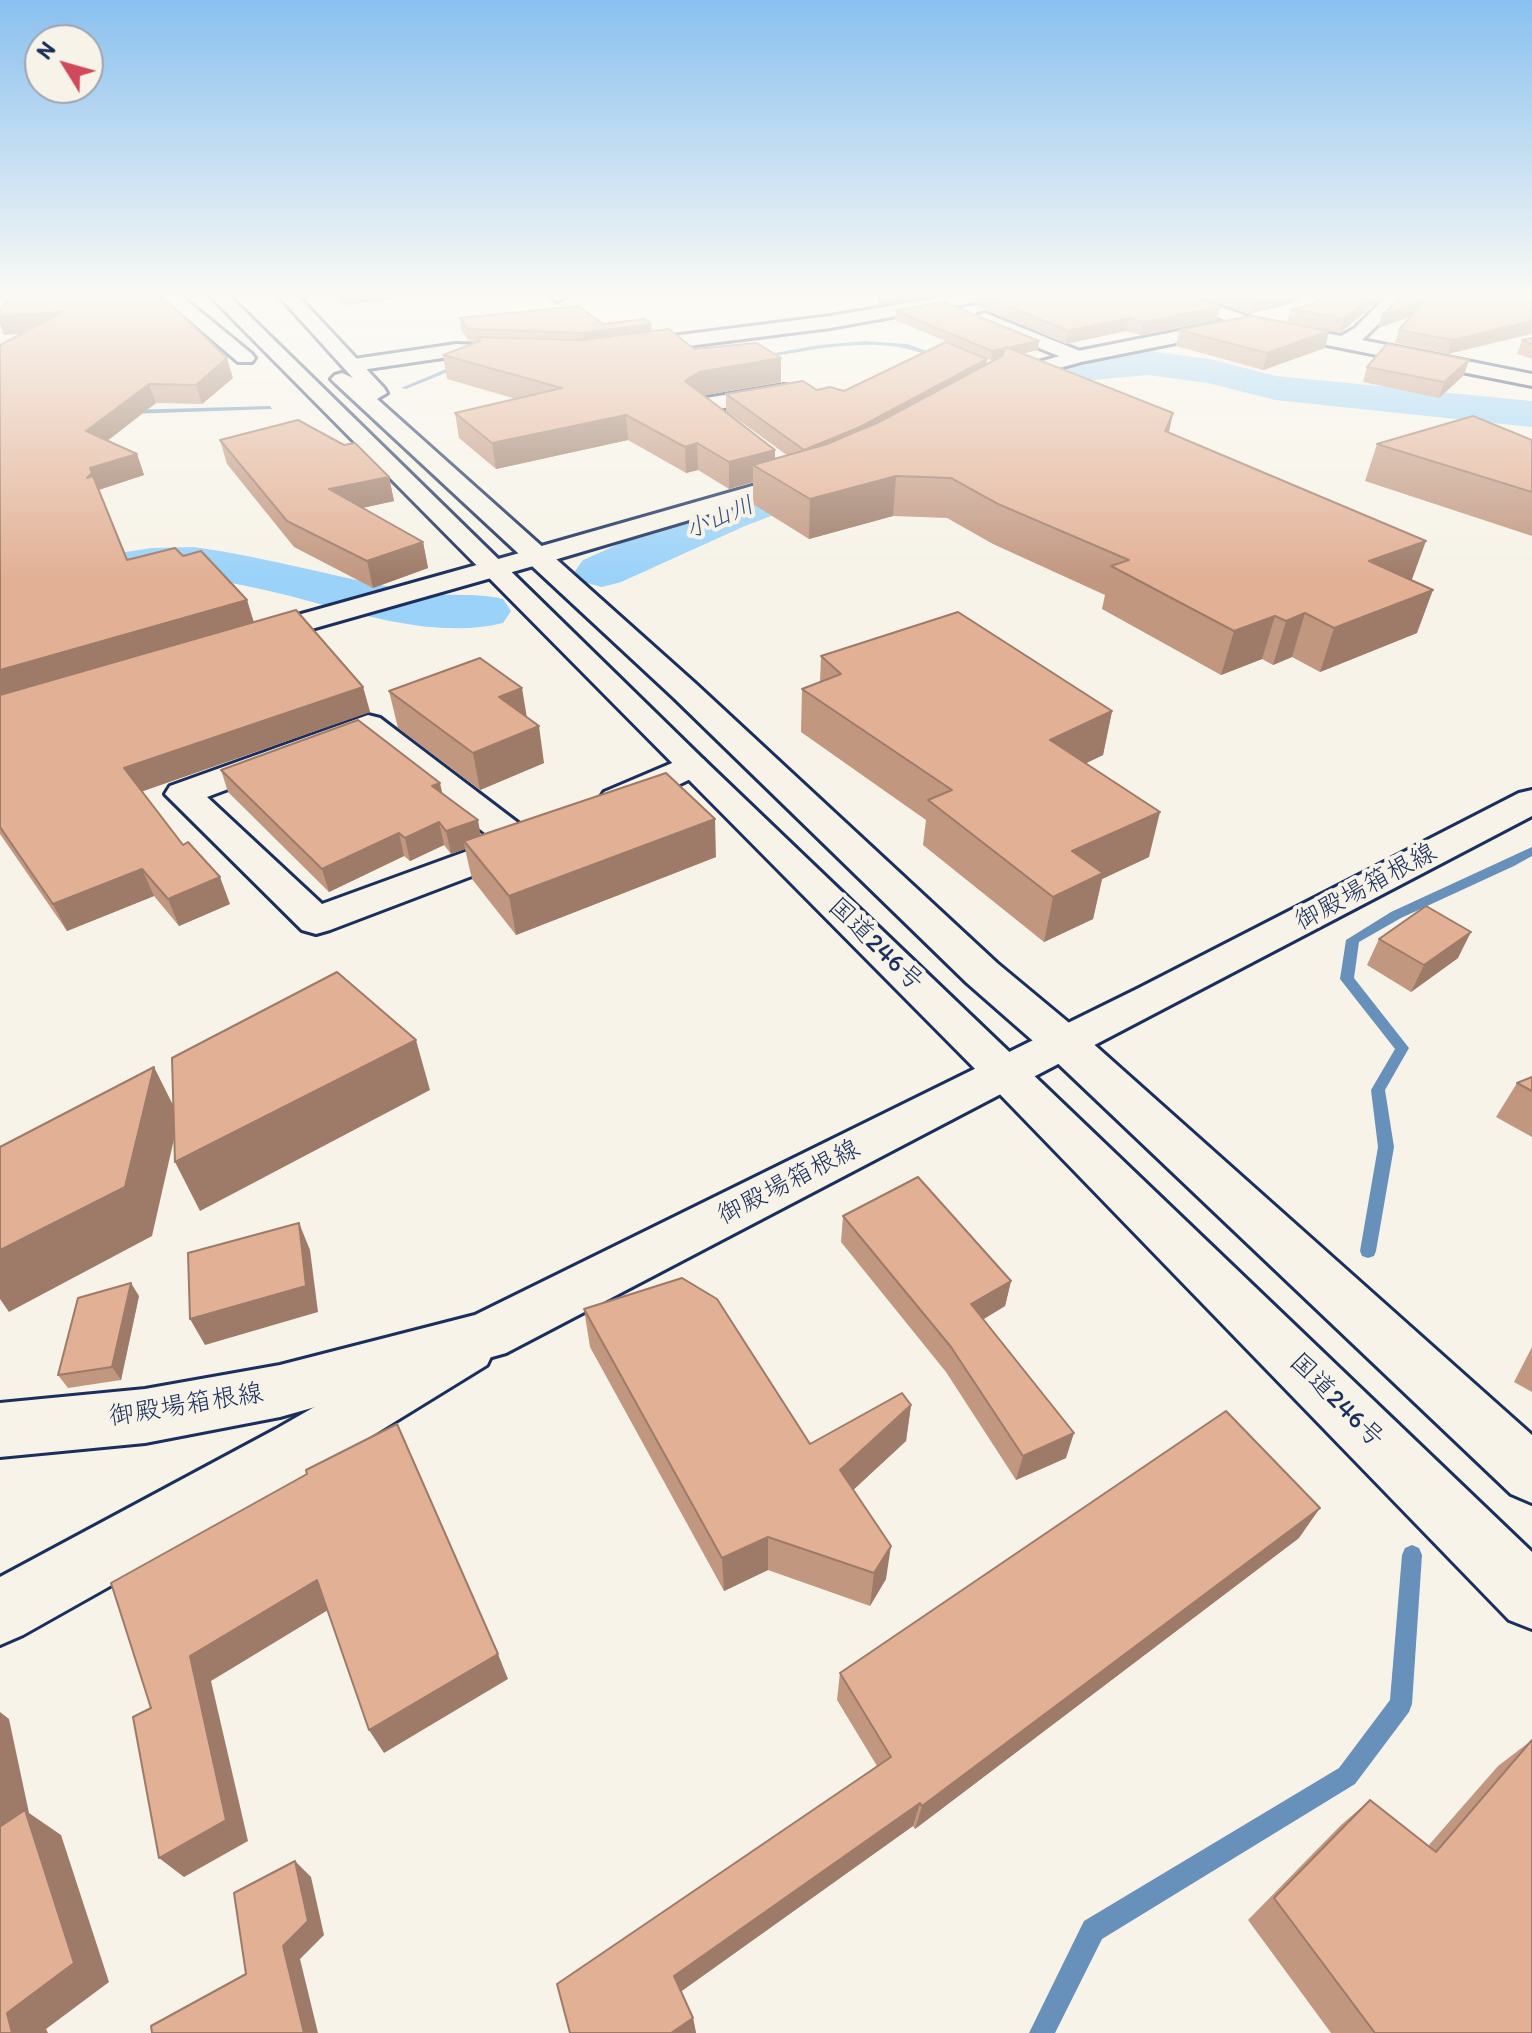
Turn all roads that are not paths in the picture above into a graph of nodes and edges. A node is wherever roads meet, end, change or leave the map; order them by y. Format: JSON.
{"nodes":[{"id":1,"x":290,"y":390,"type":"edge"},
{"id":2,"x":312,"y":390,"type":"edge"},
{"id":3,"x":353,"y":390,"type":"edge"},
{"id":4,"x":374,"y":390,"type":"edge"},
{"id":5,"x":789,"y":390,"type":"edge"},
{"id":6,"x":379,"y":414,"type":"junction"},
{"id":7,"x":344,"y":422,"type":"junction"},
{"id":8,"x":750,"y":443,"type":"edge"},
{"id":9,"x":775,"y":461,"type":"edge"},
{"id":10,"x":829,"y":469,"type":"edge"},
{"id":11,"x":800,"y":480,"type":"junction"},
{"id":12,"x":534,"y":557,"type":"junction"},
{"id":13,"x":490,"y":567,"type":"junction"},
{"id":14,"x":224,"y":645,"type":"edge"},
{"id":15,"x":691,"y":766,"type":"junction"},
{"id":16,"x":1532,"y":801,"type":"edge"},
{"id":17,"x":522,"y":844,"type":"junction"},
{"id":18,"x":1064,"y":1043,"type":"junction"},
{"id":19,"x":1007,"y":1073,"type":"junction"},
{"id":20,"x":486,"y":1336,"type":"junction"},
{"id":21,"x":0,"y":1430,"type":"edge"},
{"id":22,"x":1532,"y":1474,"type":"edge"},
{"id":23,"x":1532,"y":1597,"type":"edge"},
{"id":24,"x":0,"y":1612,"type":"edge"}],
"edges":[{"from":1,"to":7,"type":"main road"},
{"from":2,"to":7,"type":"main road","name":"国道246号"},
{"from":3,"to":6,"type":"main road","name":"国道246号"},
{"from":4,"to":6,"type":"main road"},
{"from":5,"to":8,"type":"main road"},
{"from":6,"to":12,"type":"main road","name":"国道246号"},
{"from":7,"to":13,"type":"main road","name":"国道246号"},
{"from":9,"to":11,"type":"main road"},
{"from":10,"to":11,"type":"main road"},
{"from":11,"to":12,"type":"main road"},
{"from":12,"to":13,"type":"main road"},
{"from":12,"to":18,"type":"main road","name":"国道246号"},
{"from":13,"to":14,"type":"main road"},
{"from":13,"to":15,"type":"main road","name":"国道246号"},
{"from":15,"to":17,"type":"main road"},
{"from":15,"to":19,"type":"main road","name":"国道246号"},
{"from":16,"to":18,"type":"main road","name":"御殿場箱根線"},
{"from":17,"to":17,"type":"main road"},
{"from":18,"to":19,"type":"main road","name":"御殿場箱根線"},
{"from":18,"to":22,"type":"main road","name":"国道246号"},
{"from":19,"to":20,"type":"main road","name":"御殿場箱根線"},
{"from":19,"to":23,"type":"main road","name":"国道246号"},
{"from":20,"to":21,"type":"main road","name":"御殿場箱根線"},
{"from":20,"to":24,"type":"main road"}]}
